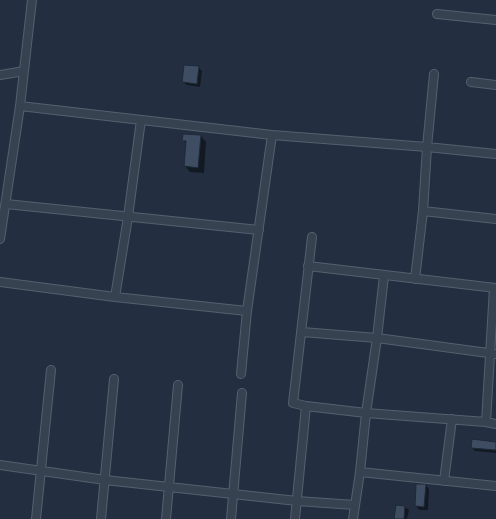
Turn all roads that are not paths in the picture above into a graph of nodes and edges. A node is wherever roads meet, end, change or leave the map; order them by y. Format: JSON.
{"nodes":[{"id":1,"x":32,"y":0,"type":"edge"},
{"id":2,"x":437,"y":14,"type":"dead end"},
{"id":3,"x":496,"y":20,"type":"edge"},
{"id":4,"x":24,"y":71,"type":"junction"},
{"id":5,"x":434,"y":74,"type":"dead end"},
{"id":6,"x":0,"y":75,"type":"edge"},
{"id":7,"x":471,"y":82,"type":"dead end"},
{"id":8,"x":496,"y":85,"type":"edge"},
{"id":9,"x":20,"y":106,"type":"junction"},
{"id":10,"x":141,"y":120,"type":"junction"},
{"id":11,"x":272,"y":135,"type":"junction"},
{"id":12,"x":427,"y":147,"type":"junction"},
{"id":13,"x":496,"y":154,"type":"edge"},
{"id":14,"x":6,"y":204,"type":"junction"},
{"id":15,"x":422,"y":211,"type":"junction"},
{"id":16,"x":128,"y":217,"type":"junction"},
{"id":17,"x":496,"y":219,"type":"edge"},
{"id":18,"x":259,"y":230,"type":"junction"},
{"id":19,"x":312,"y":237,"type":"dead end"},
{"id":20,"x":0,"y":239,"type":"edge"},
{"id":21,"x":308,"y":266,"type":"junction"},
{"id":22,"x":384,"y":276,"type":"junction"},
{"id":23,"x":415,"y":279,"type":"junction"},
{"id":24,"x":0,"y":282,"type":"edge"},
{"id":25,"x":495,"y":288,"type":"edge"},
{"id":26,"x":115,"y":297,"type":"junction"},
{"id":27,"x":247,"y":311,"type":"junction"},
{"id":28,"x":302,"y":332,"type":"junction"},
{"id":29,"x":377,"y":338,"type":"junction"},
{"id":30,"x":493,"y":353,"type":"edge"},
{"id":31,"x":51,"y":370,"type":"dead end"},
{"id":32,"x":241,"y":374,"type":"dead end"},
{"id":33,"x":114,"y":378,"type":"dead end"},
{"id":34,"x":178,"y":385,"type":"dead end"},
{"id":35,"x":242,"y":393,"type":"dead end"},
{"id":36,"x":306,"y":406,"type":"junction"},
{"id":37,"x":366,"y":413,"type":"junction"},
{"id":38,"x":452,"y":419,"type":"junction"},
{"id":39,"x":486,"y":422,"type":"junction"},
{"id":40,"x":496,"y":424,"type":"edge"},
{"id":41,"x":0,"y":465,"type":"edge"},
{"id":42,"x":40,"y":470,"type":"junction"},
{"id":43,"x":360,"y":472,"type":"junction"},
{"id":44,"x":105,"y":480,"type":"junction"},
{"id":45,"x":444,"y":480,"type":"junction"},
{"id":46,"x":496,"y":486,"type":"edge"},
{"id":47,"x":169,"y":487,"type":"junction"},
{"id":48,"x":233,"y":494,"type":"junction"},
{"id":49,"x":297,"y":501,"type":"junction"},
{"id":50,"x":355,"y":505,"type":"junction"},
{"id":51,"x":36,"y":519,"type":"edge"},
{"id":52,"x":101,"y":519,"type":"edge"},
{"id":53,"x":166,"y":519,"type":"edge"},
{"id":54,"x":231,"y":519,"type":"edge"},
{"id":55,"x":295,"y":519,"type":"edge"},
{"id":56,"x":353,"y":519,"type":"edge"}],
"edges":[{"from":1,"to":4,"type":"street"},
{"from":2,"to":3,"type":"street"},
{"from":4,"to":6,"type":"street"},
{"from":4,"to":9,"type":"street"},
{"from":5,"to":12,"type":"street"},
{"from":7,"to":8,"type":"street"},
{"from":9,"to":10,"type":"street"},
{"from":9,"to":14,"type":"street"},
{"from":10,"to":11,"type":"street"},
{"from":10,"to":16,"type":"street"},
{"from":11,"to":12,"type":"street"},
{"from":11,"to":18,"type":"street"},
{"from":12,"to":13,"type":"street"},
{"from":12,"to":15,"type":"street"},
{"from":14,"to":16,"type":"street"},
{"from":14,"to":20,"type":"street"},
{"from":15,"to":17,"type":"street"},
{"from":15,"to":23,"type":"street"},
{"from":16,"to":18,"type":"street"},
{"from":16,"to":26,"type":"street"},
{"from":18,"to":27,"type":"street"},
{"from":19,"to":21,"type":"street"},
{"from":21,"to":22,"type":"street"},
{"from":21,"to":28,"type":"street"},
{"from":22,"to":23,"type":"street"},
{"from":22,"to":29,"type":"street"},
{"from":23,"to":25,"type":"street"},
{"from":24,"to":26,"type":"street"},
{"from":25,"to":30,"type":"street"},
{"from":26,"to":27,"type":"street"},
{"from":27,"to":32,"type":"street"},
{"from":28,"to":29,"type":"street"},
{"from":28,"to":36,"type":"street"},
{"from":29,"to":30,"type":"street"},
{"from":29,"to":37,"type":"street"},
{"from":30,"to":39,"type":"street"},
{"from":31,"to":42,"type":"street"},
{"from":33,"to":44,"type":"street"},
{"from":34,"to":47,"type":"street"},
{"from":35,"to":48,"type":"street"},
{"from":36,"to":37,"type":"street"},
{"from":36,"to":49,"type":"street"},
{"from":37,"to":38,"type":"street"},
{"from":37,"to":43,"type":"street"},
{"from":38,"to":39,"type":"street"},
{"from":38,"to":45,"type":"street"},
{"from":39,"to":40,"type":"street"},
{"from":41,"to":42,"type":"street"},
{"from":42,"to":44,"type":"street"},
{"from":42,"to":51,"type":"street"},
{"from":43,"to":45,"type":"street"},
{"from":43,"to":50,"type":"street"},
{"from":44,"to":47,"type":"street"},
{"from":44,"to":52,"type":"street"},
{"from":45,"to":46,"type":"street"},
{"from":47,"to":48,"type":"street"},
{"from":47,"to":53,"type":"street"},
{"from":48,"to":49,"type":"street"},
{"from":48,"to":54,"type":"street"},
{"from":49,"to":50,"type":"street"},
{"from":49,"to":55,"type":"street"},
{"from":50,"to":56,"type":"street"}]}
